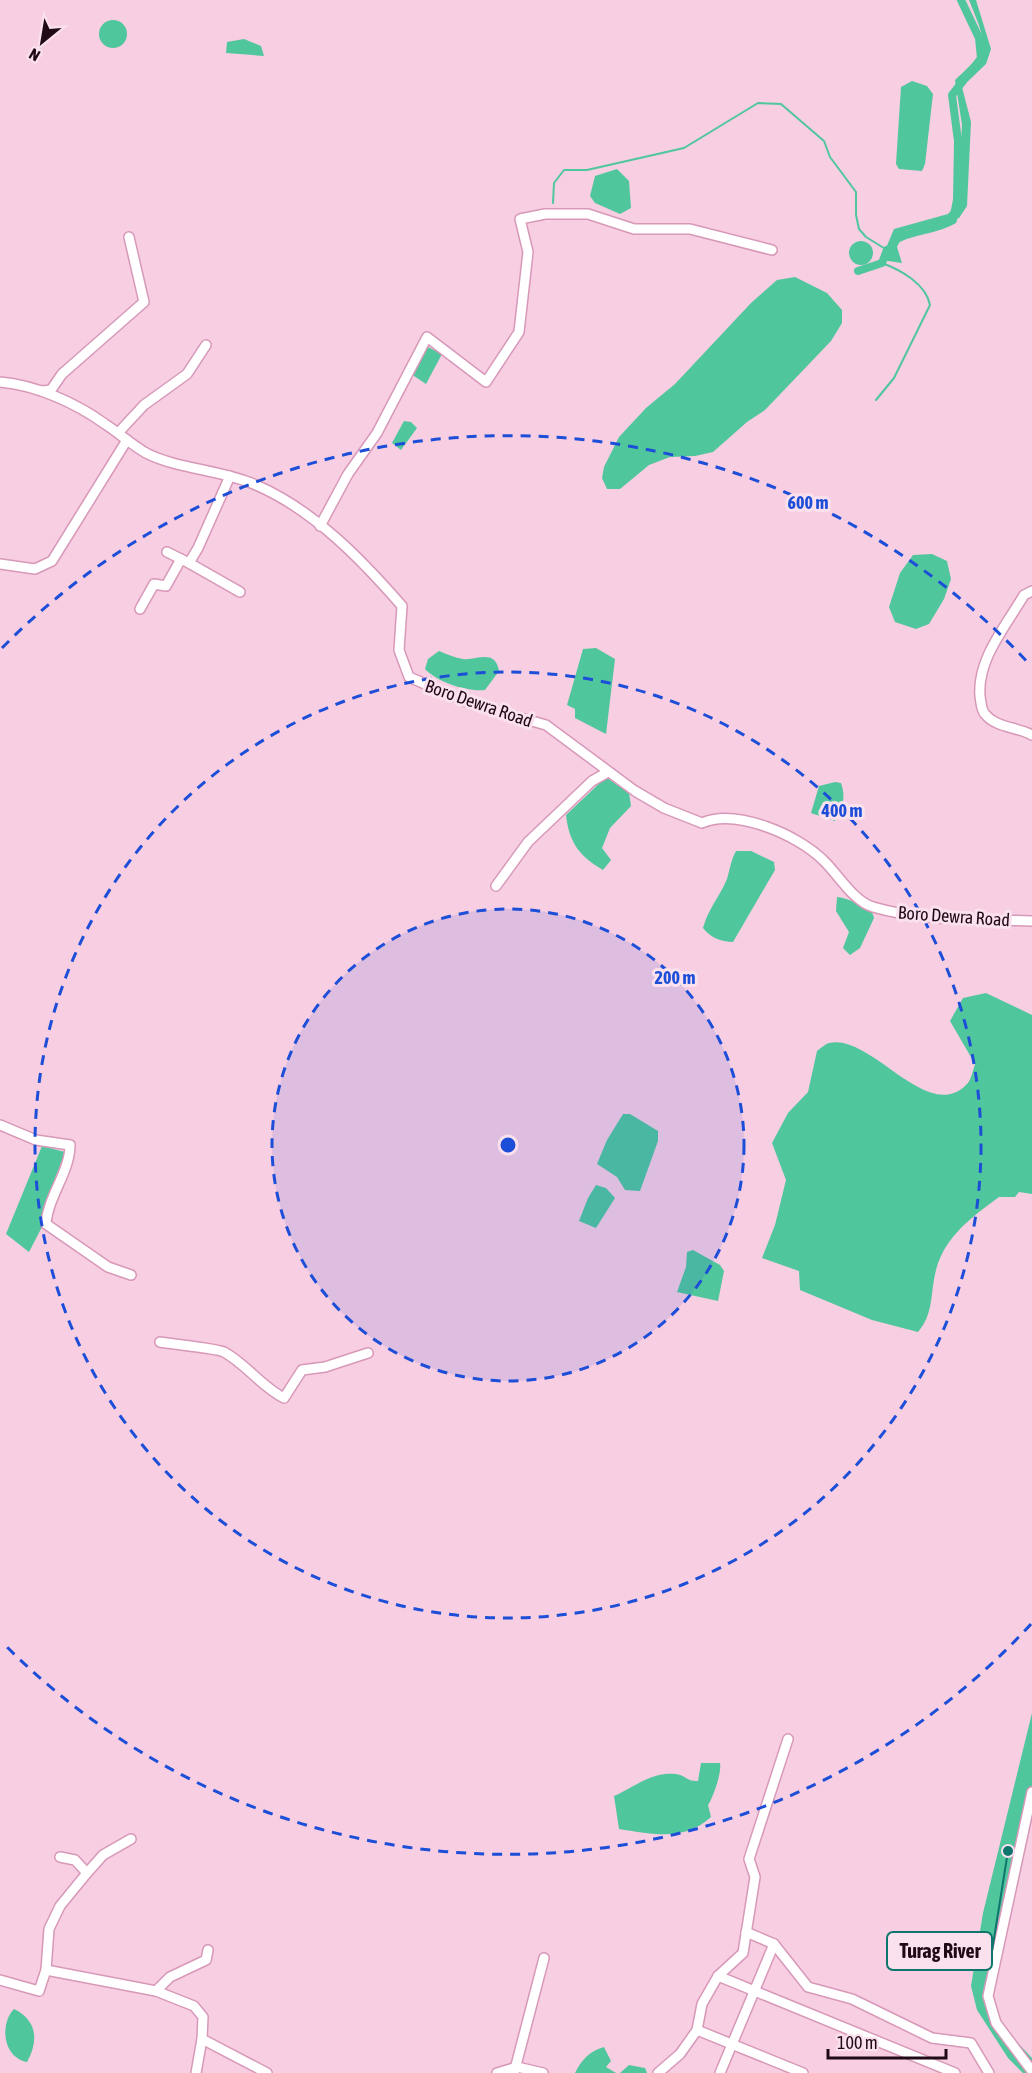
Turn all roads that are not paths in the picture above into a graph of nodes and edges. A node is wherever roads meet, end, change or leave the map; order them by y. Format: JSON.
{"nodes":[{"id":1,"x":129,"y":237,"type":"dead end"},
{"id":2,"x":772,"y":250,"type":"dead end"},
{"id":3,"x":206,"y":345,"type":"dead end"},
{"id":4,"x":0,"y":382,"type":"edge"},
{"id":5,"x":42,"y":391,"type":"junction"},
{"id":6,"x":118,"y":433,"type":"junction"},
{"id":7,"x":127,"y":440,"type":"junction"},
{"id":8,"x":230,"y":476,"type":"junction"},
{"id":9,"x":320,"y":526,"type":"junction"},
{"id":10,"x":167,"y":552,"type":"dead end"},
{"id":11,"x":185,"y":561,"type":"junction"},
{"id":12,"x":0,"y":564,"type":"edge"},
{"id":13,"x":1032,"y":591,"type":"edge"},
{"id":14,"x":240,"y":592,"type":"dead end"},
{"id":15,"x":140,"y":609,"type":"dead end"},
{"id":16,"x":1032,"y":735,"type":"edge"},
{"id":17,"x":609,"y":772,"type":"junction"},
{"id":18,"x":496,"y":886,"type":"dead end"},
{"id":19,"x":1032,"y":921,"type":"edge"},
{"id":20,"x":0,"y":1125,"type":"edge"},
{"id":21,"x":131,"y":1275,"type":"dead end"},
{"id":22,"x":160,"y":1342,"type":"dead end"},
{"id":23,"x":368,"y":1353,"type":"dead end"},
{"id":24,"x":788,"y":1739,"type":"dead end"},
{"id":25,"x":1032,"y":1792,"type":"edge"},
{"id":26,"x":131,"y":1839,"type":"dead end"},
{"id":27,"x":60,"y":1857,"type":"dead end"},
{"id":28,"x":87,"y":1873,"type":"junction"},
{"id":29,"x":746,"y":1932,"type":"junction"},
{"id":30,"x":774,"y":1944,"type":"junction"},
{"id":31,"x":208,"y":1950,"type":"dead end"},
{"id":32,"x":544,"y":1958,"type":"dead end"},
{"id":33,"x":46,"y":1970,"type":"junction"},
{"id":34,"x":718,"y":1976,"type":"junction"},
{"id":35,"x":0,"y":1980,"type":"edge"},
{"id":36,"x":156,"y":1991,"type":"junction"},
{"id":37,"x":755,"y":1993,"type":"junction"},
{"id":38,"x":697,"y":2030,"type":"junction"},
{"id":39,"x":202,"y":2039,"type":"junction"},
{"id":40,"x":733,"y":2045,"type":"junction"},
{"id":41,"x":516,"y":2070,"type":"edge"},
{"id":42,"x":1032,"y":2070,"type":"edge"},
{"id":43,"x":196,"y":2073,"type":"edge"},
{"id":44,"x":267,"y":2073,"type":"edge"},
{"id":45,"x":498,"y":2073,"type":"edge"},
{"id":46,"x":543,"y":2073,"type":"edge"},
{"id":47,"x":658,"y":2073,"type":"edge"},
{"id":48,"x":720,"y":2073,"type":"edge"},
{"id":49,"x":803,"y":2073,"type":"edge"},
{"id":50,"x":955,"y":2073,"type":"edge"},
{"id":51,"x":989,"y":2073,"type":"edge"}],
"edges":[{"from":1,"to":5,"type":"street"},
{"from":2,"to":9,"type":"street"},
{"from":3,"to":6,"type":"street"},
{"from":4,"to":5,"type":"street","name":"Boro Dewra Road"},
{"from":5,"to":6,"type":"street","name":"Boro Dewra Road"},
{"from":6,"to":7,"type":"street","name":"Boro Dewra Road"},
{"from":7,"to":8,"type":"street","name":"Boro Dewra Road"},
{"from":7,"to":12,"type":"street"},
{"from":8,"to":9,"type":"street","name":"Boro Dewra Road"},
{"from":8,"to":11,"type":"street"},
{"from":9,"to":17,"type":"street","name":"Boro Dewra Road"},
{"from":10,"to":11,"type":"street"},
{"from":11,"to":14,"type":"street"},
{"from":11,"to":15,"type":"street"},
{"from":13,"to":16,"type":"street"},
{"from":17,"to":18,"type":"street"},
{"from":17,"to":19,"type":"street","name":"Boro Dewra Road"},
{"from":20,"to":21,"type":"street"},
{"from":22,"to":23,"type":"street"},
{"from":24,"to":29,"type":"street"},
{"from":25,"to":42,"type":"street"},
{"from":26,"to":28,"type":"street"},
{"from":27,"to":28,"type":"street"},
{"from":28,"to":33,"type":"street"},
{"from":29,"to":30,"type":"street"},
{"from":29,"to":34,"type":"street"},
{"from":30,"to":37,"type":"street"},
{"from":30,"to":51,"type":"street"},
{"from":31,"to":36,"type":"street"},
{"from":32,"to":41,"type":"street"},
{"from":33,"to":35,"type":"street"},
{"from":33,"to":36,"type":"street"},
{"from":34,"to":37,"type":"street"},
{"from":34,"to":38,"type":"street"},
{"from":36,"to":39,"type":"street"},
{"from":37,"to":40,"type":"street"},
{"from":37,"to":50,"type":"street"},
{"from":38,"to":40,"type":"street"},
{"from":38,"to":47,"type":"street"},
{"from":39,"to":43,"type":"street"},
{"from":39,"to":44,"type":"street"},
{"from":40,"to":48,"type":"street"},
{"from":40,"to":49,"type":"street"},
{"from":41,"to":45,"type":"street"},
{"from":41,"to":46,"type":"street"}]}
